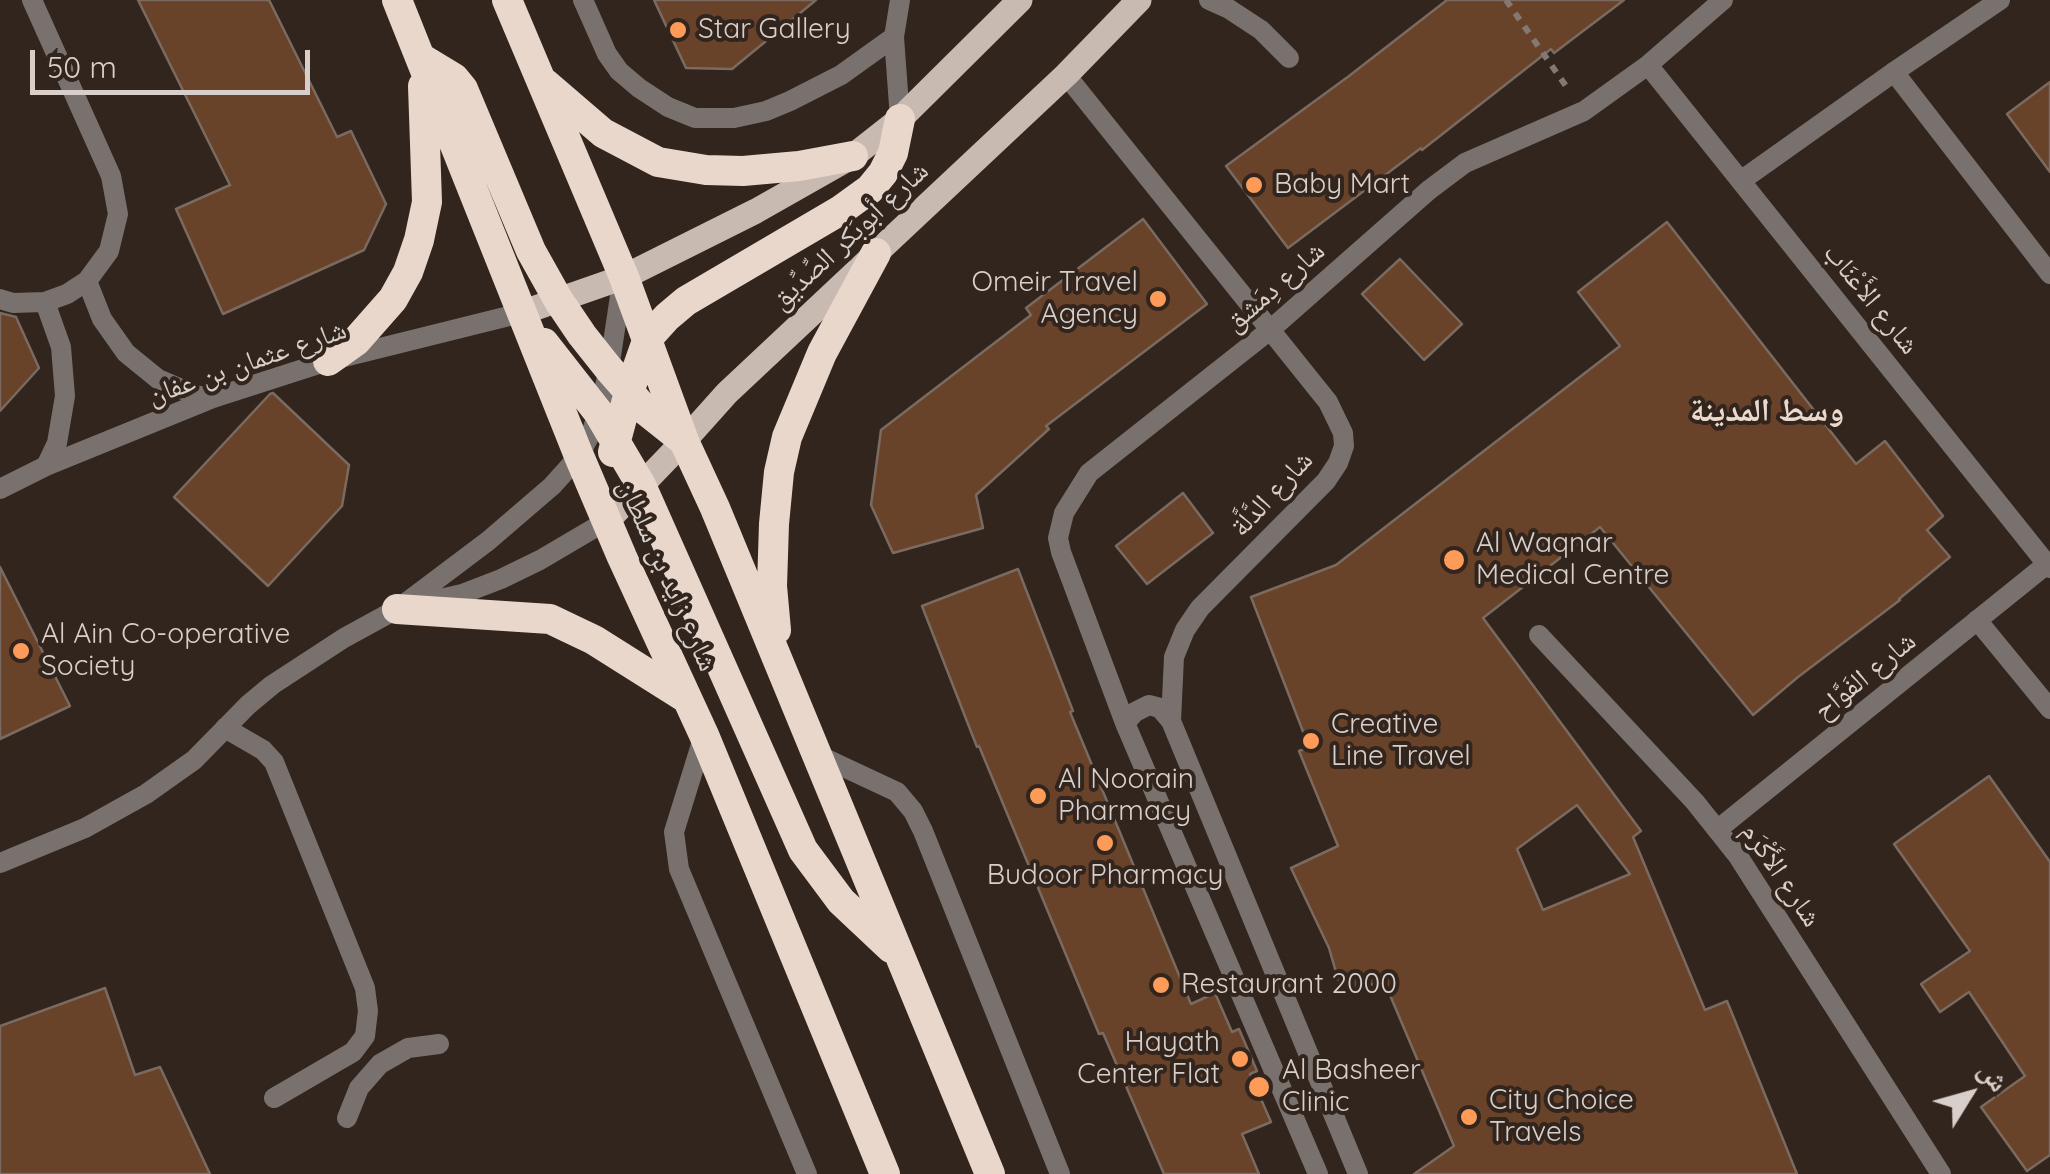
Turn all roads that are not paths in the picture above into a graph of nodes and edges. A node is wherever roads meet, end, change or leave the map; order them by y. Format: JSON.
{"nodes":[{"id":1,"x":32,"y":0,"type":"edge"},
{"id":2,"x":397,"y":0,"type":"edge"},
{"id":3,"x":583,"y":0,"type":"edge"},
{"id":4,"x":900,"y":0,"type":"edge"},
{"id":5,"x":1020,"y":0,"type":"edge"},
{"id":6,"x":1139,"y":0,"type":"edge"},
{"id":7,"x":1209,"y":0,"type":"edge"},
{"id":8,"x":1723,"y":0,"type":"edge"},
{"id":9,"x":2000,"y":0,"type":"edge"},
{"id":10,"x":514,"y":6,"type":"edge"},
{"id":11,"x":894,"y":37,"type":"junction"},
{"id":12,"x":421,"y":58,"type":"junction"},
{"id":13,"x":1290,"y":58,"type":"dead end"},
{"id":14,"x":1648,"y":65,"type":"junction"},
{"id":15,"x":1894,"y":72,"type":"junction"},
{"id":16,"x":1066,"y":75,"type":"junction"},
{"id":17,"x":540,"y":78,"type":"junction"},
{"id":18,"x":900,"y":119,"type":"junction"},
{"id":19,"x":852,"y":156,"type":"junction"},
{"id":20,"x":1742,"y":180,"type":"junction"},
{"id":21,"x":876,"y":253,"type":"junction"},
{"id":22,"x":2050,"y":274,"type":"edge"},
{"id":23,"x":624,"y":277,"type":"junction"},
{"id":24,"x":87,"y":281,"type":"junction"},
{"id":25,"x":0,"y":299,"type":"edge"},
{"id":26,"x":559,"y":300,"type":"junction"},
{"id":27,"x":46,"y":302,"type":"junction"},
{"id":28,"x":521,"y":313,"type":"junction"},
{"id":29,"x":1270,"y":330,"type":"junction"},
{"id":30,"x":648,"y":338,"type":"junction"},
{"id":31,"x":328,"y":362,"type":"junction"},
{"id":32,"x":619,"y":381,"type":"junction"},
{"id":33,"x":213,"y":398,"type":"junction"},
{"id":34,"x":598,"y":412,"type":"junction"},
{"id":35,"x":615,"y":439,"type":"junction"},
{"id":36,"x":684,"y":442,"type":"junction"},
{"id":37,"x":579,"y":456,"type":"junction"},
{"id":38,"x":46,"y":466,"type":"junction"},
{"id":39,"x":641,"y":485,"type":"junction"},
{"id":40,"x":0,"y":489,"type":"edge"},
{"id":41,"x":608,"y":520,"type":"junction"},
{"id":42,"x":2048,"y":566,"type":"edge"},
{"id":43,"x":397,"y":609,"type":"junction"},
{"id":44,"x":1977,"y":620,"type":"junction"},
{"id":45,"x":1539,"y":635,"type":"dead end"},
{"id":46,"x":778,"y":658,"type":"junction"},
{"id":47,"x":686,"y":698,"type":"junction"},
{"id":48,"x":2050,"y":709,"type":"edge"},
{"id":49,"x":1171,"y":720,"type":"junction"},
{"id":50,"x":1126,"y":723,"type":"junction"},
{"id":51,"x":225,"y":728,"type":"junction"},
{"id":52,"x":704,"y":735,"type":"junction"},
{"id":53,"x":818,"y":755,"type":"junction"},
{"id":54,"x":1717,"y":830,"type":"junction"},
{"id":55,"x":0,"y":863,"type":"edge"},
{"id":56,"x":901,"y":958,"type":"junction"},
{"id":57,"x":440,"y":1044,"type":"dead end"},
{"id":58,"x":274,"y":1098,"type":"dead end"},
{"id":59,"x":347,"y":1118,"type":"dead end"},
{"id":60,"x":808,"y":1174,"type":"edge"},
{"id":61,"x":885,"y":1174,"type":"edge"},
{"id":62,"x":990,"y":1174,"type":"edge"},
{"id":63,"x":1060,"y":1174,"type":"edge"},
{"id":64,"x":1318,"y":1174,"type":"edge"},
{"id":65,"x":1358,"y":1174,"type":"edge"},
{"id":66,"x":1941,"y":1174,"type":"edge"}],
"edges":[{"from":1,"to":24,"type":"street"},
{"from":2,"to":12,"type":"highway","name":"شارع زايد بن سلطان"},
{"from":3,"to":11,"type":"street"},
{"from":4,"to":11,"type":"street"},
{"from":5,"to":18,"type":"main road","name":"شارع أبوبَكر الصِّدِّيق"},
{"from":6,"to":16,"type":"main road","name":"شارع أبوبَكر الصِّدِّيق"},
{"from":7,"to":13,"type":"street"},
{"from":8,"to":14,"type":"street","name":"شارع دِمَشق"},
{"from":9,"to":15,"type":"street"},
{"from":10,"to":17,"type":"highway"},
{"from":11,"to":18,"type":"street"},
{"from":12,"to":26,"type":"highway"},
{"from":12,"to":28,"type":"highway","name":"شارع زايد بن سلطان"},
{"from":12,"to":31,"type":"highway"},
{"from":14,"to":20,"type":"street","name":"شارع الأَعْنَاب"},
{"from":14,"to":29,"type":"street","name":"شارع دِمَشق"},
{"from":15,"to":20,"type":"street"},
{"from":15,"to":22,"type":"street"},
{"from":16,"to":21,"type":"main road","name":"شارع أبوبَكر الصِّدِّيق"},
{"from":16,"to":29,"type":"street","name":"شارع الدَّلَّة"},
{"from":17,"to":19,"type":"highway"},
{"from":17,"to":23,"type":"highway"},
{"from":18,"to":19,"type":"main road","name":"شارع أبوبَكر الصِّدِّيق"},
{"from":18,"to":30,"type":"highway"},
{"from":19,"to":23,"type":"main road","name":"شارع أبوبَكر الصِّدِّيق"},
{"from":20,"to":42,"type":"street","name":"شارع الأَعْنَاب"},
{"from":21,"to":36,"type":"main road","name":"شارع أبوبَكر الصِّدِّيق"},
{"from":21,"to":46,"type":"highway"},
{"from":23,"to":26,"type":"main road","name":"شارع أبوبَكر الصِّدِّيق"},
{"from":23,"to":30,"type":"highway"},
{"from":23,"to":32,"type":"street"},
{"from":24,"to":27,"type":"street"},
{"from":24,"to":33,"type":"street"},
{"from":25,"to":27,"type":"street"},
{"from":26,"to":28,"type":"main road","name":"شارع أبوبَكر الصِّدِّيق"},
{"from":26,"to":32,"type":"highway"},
{"from":27,"to":38,"type":"street"},
{"from":28,"to":31,"type":"street","name":"شارع عثمان بن عفان"},
{"from":28,"to":34,"type":"highway"},
{"from":28,"to":37,"type":"highway","name":"شارع زايد بن سلطان"},
{"from":29,"to":49,"type":"street","name":"شارع الدَّلَّة"},
{"from":29,"to":50,"type":"street","name":"شارع دِمَشق"},
{"from":30,"to":32,"type":"highway"},
{"from":30,"to":36,"type":"highway"},
{"from":31,"to":33,"type":"street","name":"شارع عثمان بن عفان"},
{"from":32,"to":34,"type":"street"},
{"from":32,"to":35,"type":"highway"},
{"from":32,"to":36,"type":"highway"},
{"from":33,"to":38,"type":"street","name":"شارع عثمان بن عفان"},
{"from":34,"to":35,"type":"highway"},
{"from":34,"to":37,"type":"street"},
{"from":35,"to":39,"type":"highway"},
{"from":35,"to":41,"type":"highway"},
{"from":36,"to":39,"type":"main road","name":"شارع أبوبَكر الصِّدِّيق"},
{"from":36,"to":46,"type":"highway"},
{"from":37,"to":41,"type":"highway","name":"شارع زايد بن سلطان"},
{"from":37,"to":43,"type":"street"},
{"from":38,"to":40,"type":"street","name":"شارع عثمان بن عفان"},
{"from":39,"to":41,"type":"main road","name":"شارع أبوبَكر الصِّدِّيق"},
{"from":39,"to":56,"type":"highway"},
{"from":41,"to":43,"type":"street"},
{"from":41,"to":47,"type":"highway","name":"شارع زايد بن سلطان"},
{"from":42,"to":44,"type":"street","name":"شارع الفَوَّاح"},
{"from":43,"to":47,"type":"highway"},
{"from":43,"to":51,"type":"street"},
{"from":44,"to":48,"type":"street"},
{"from":44,"to":54,"type":"street","name":"شارع الفَوَّاح"},
{"from":45,"to":54,"type":"street","name":"شارع الأَكْرَم"},
{"from":46,"to":53,"type":"highway"},
{"from":47,"to":52,"type":"highway","name":"شارع زايد بن سلطان"},
{"from":49,"to":50,"type":"street"},
{"from":49,"to":65,"type":"street"},
{"from":50,"to":64,"type":"street","name":"شارع دِمَشق"},
{"from":51,"to":55,"type":"street"},
{"from":51,"to":58,"type":"street"},
{"from":52,"to":60,"type":"street"},
{"from":52,"to":61,"type":"highway","name":"شارع زايد بن سلطان"},
{"from":53,"to":56,"type":"highway"},
{"from":53,"to":63,"type":"street"},
{"from":54,"to":66,"type":"street","name":"شارع الأَكْرَم"},
{"from":56,"to":62,"type":"highway"},
{"from":57,"to":59,"type":"street"}]}
